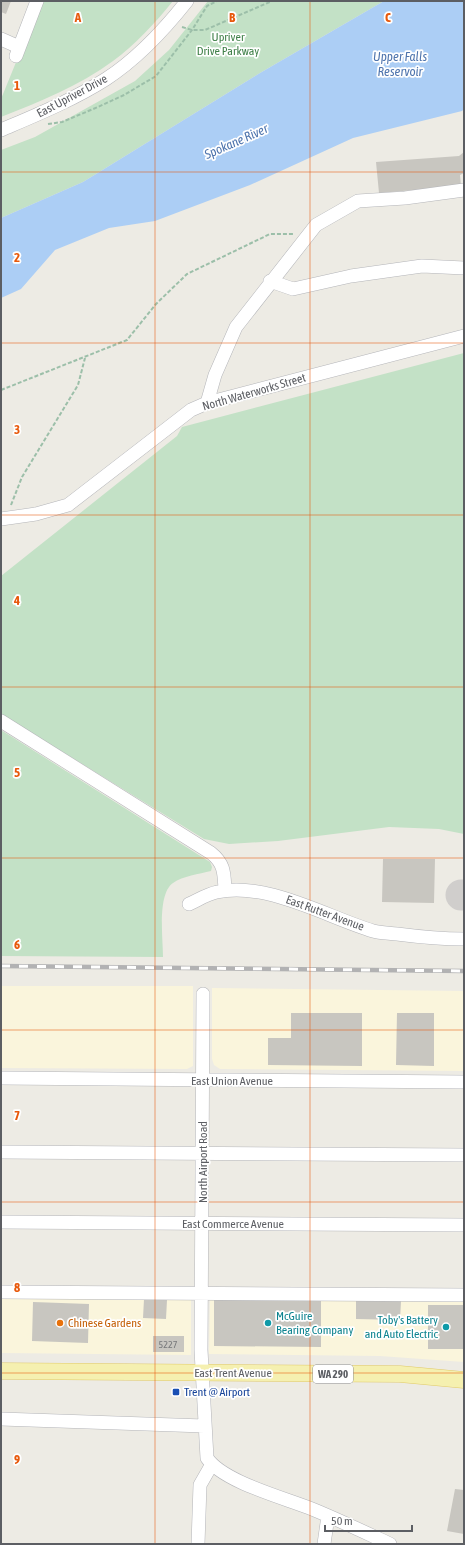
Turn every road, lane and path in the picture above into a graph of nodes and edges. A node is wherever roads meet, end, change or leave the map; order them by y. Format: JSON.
{"nodes":[{"id":1,"x":37,"y":1,"type":"edge"},
{"id":2,"x":187,"y":1,"type":"edge"},
{"id":3,"x":272,"y":1,"type":"edge"},
{"id":4,"x":192,"y":30,"type":"dead end"},
{"id":5,"x":1,"y":39,"type":"edge"},
{"id":6,"x":1,"y":130,"type":"edge"},
{"id":7,"x":464,"y":190,"type":"edge"},
{"id":8,"x":306,"y":237,"type":"junction"},
{"id":9,"x":464,"y":268,"type":"edge"},
{"id":10,"x":270,"y":281,"type":"junction"},
{"id":11,"x":464,"y":336,"type":"edge"},
{"id":12,"x":85,"y":357,"type":"junction"},
{"id":13,"x":1,"y":390,"type":"edge"},
{"id":14,"x":207,"y":403,"type":"junction"},
{"id":15,"x":4,"y":518,"type":"edge"},
{"id":16,"x":1,"y":721,"type":"edge"},
{"id":17,"x":225,"y":890,"type":"junction"},
{"id":18,"x":189,"y":904,"type":"dead end"},
{"id":19,"x":464,"y":939,"type":"edge"},
{"id":20,"x":203,"y":994,"type":"dead end"},
{"id":21,"x":1,"y":1078,"type":"edge"},
{"id":22,"x":203,"y":1081,"type":"junction"},
{"id":23,"x":464,"y":1082,"type":"edge"},
{"id":24,"x":1,"y":1152,"type":"edge"},
{"id":25,"x":203,"y":1154,"type":"junction"},
{"id":26,"x":464,"y":1155,"type":"edge"},
{"id":27,"x":1,"y":1222,"type":"edge"},
{"id":28,"x":202,"y":1223,"type":"junction"},
{"id":29,"x":464,"y":1225,"type":"edge"},
{"id":30,"x":1,"y":1292,"type":"edge"},
{"id":31,"x":202,"y":1294,"type":"junction"},
{"id":32,"x":464,"y":1295,"type":"edge"},
{"id":33,"x":1,"y":1371,"type":"edge"},
{"id":34,"x":201,"y":1373,"type":"junction"},
{"id":35,"x":464,"y":1380,"type":"edge"},
{"id":36,"x":1,"y":1419,"type":"edge"},
{"id":37,"x":204,"y":1426,"type":"junction"},
{"id":38,"x":212,"y":1464,"type":"junction"},
{"id":39,"x":328,"y":1516,"type":"junction"},
{"id":40,"x":198,"y":1544,"type":"edge"},
{"id":41,"x":324,"y":1544,"type":"edge"},
{"id":42,"x":390,"y":1544,"type":"edge"}],
"edges":[{"from":1,"to":5,"type":"street"},
{"from":2,"to":6,"type":"street","name":"East Upriver Drive"},
{"from":3,"to":4,"type":"path"},
{"from":7,"to":8,"type":"street"},
{"from":8,"to":10,"type":"street"},
{"from":8,"to":12,"type":"path"},
{"from":9,"to":10,"type":"street"},
{"from":10,"to":14,"type":"street"},
{"from":11,"to":14,"type":"street","name":"North Waterworks Street"},
{"from":12,"to":13,"type":"path"},
{"from":12,"to":15,"type":"path"},
{"from":14,"to":15,"type":"street","name":"North Waterworks Street"},
{"from":16,"to":17,"type":"street"},
{"from":17,"to":18,"type":"street","name":"East Rutter Avenue"},
{"from":17,"to":19,"type":"street","name":"East Rutter Avenue"},
{"from":20,"to":22,"type":"street","name":"North Airport Road"},
{"from":21,"to":22,"type":"street","name":"East Union Avenue"},
{"from":22,"to":23,"type":"street","name":"East Union Avenue"},
{"from":22,"to":25,"type":"street","name":"North Airport Road"},
{"from":24,"to":25,"type":"street"},
{"from":25,"to":26,"type":"street"},
{"from":25,"to":28,"type":"street","name":"North Airport Road"},
{"from":27,"to":28,"type":"street","name":"East Commerce Avenue"},
{"from":28,"to":29,"type":"street","name":"East Commerce Avenue"},
{"from":28,"to":31,"type":"street","name":"North Airport Road"},
{"from":30,"to":31,"type":"street"},
{"from":31,"to":32,"type":"street"},
{"from":31,"to":34,"type":"street","name":"North Airport Road"},
{"from":33,"to":34,"type":"main road","name":"East Trent Avenue","number":"WA 290"},
{"from":34,"to":35,"type":"main road","name":"East Trent Avenue","number":"WA 290"},
{"from":34,"to":37,"type":"street","name":"North Airport Road"},
{"from":36,"to":37,"type":"street"},
{"from":37,"to":38,"type":"street","name":"North Airport Road"},
{"from":38,"to":39,"type":"street"},
{"from":38,"to":40,"type":"street"},
{"from":39,"to":41,"type":"street"},
{"from":39,"to":42,"type":"street"}]}
